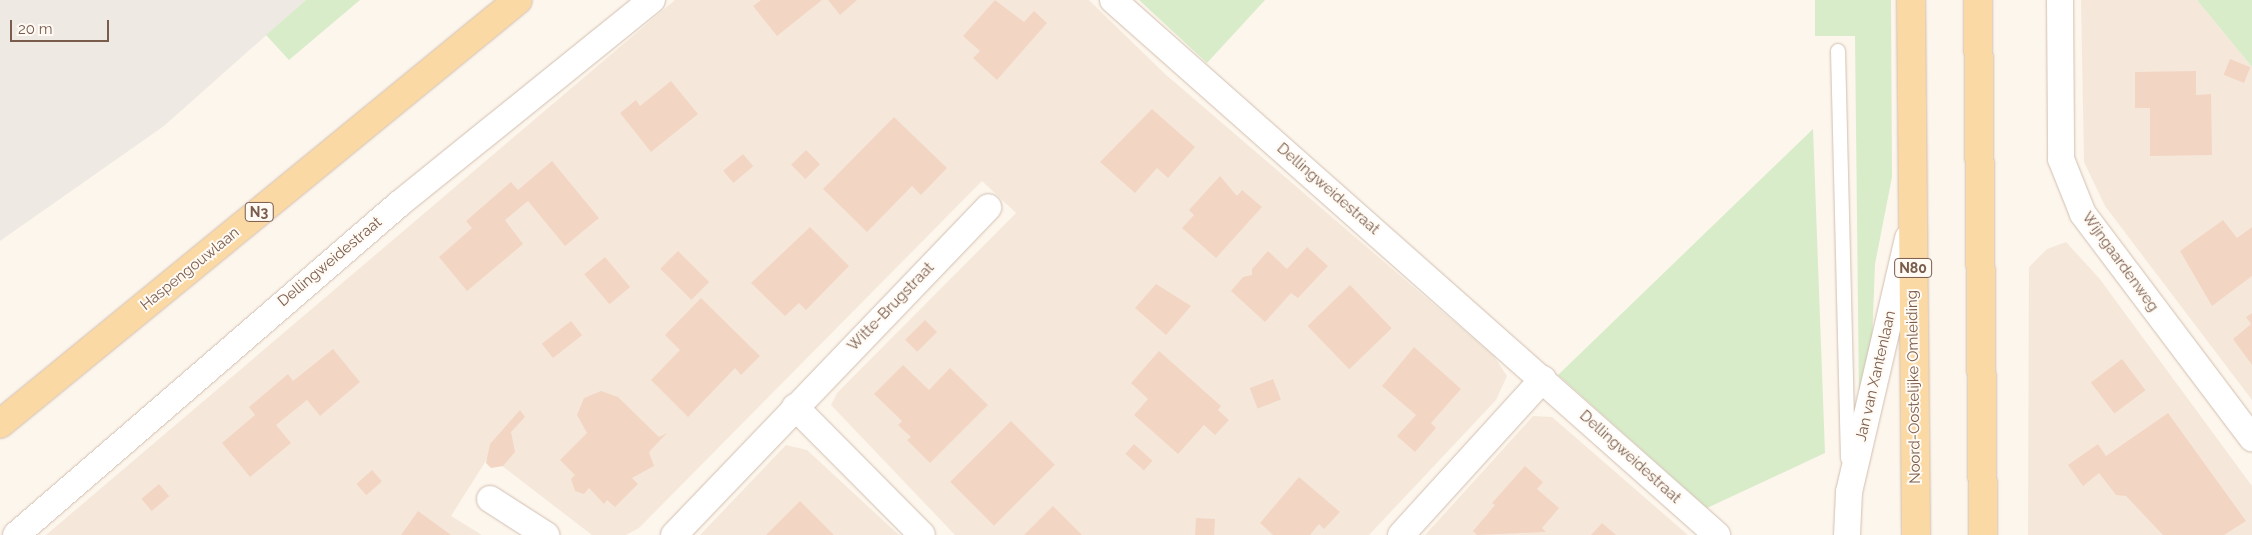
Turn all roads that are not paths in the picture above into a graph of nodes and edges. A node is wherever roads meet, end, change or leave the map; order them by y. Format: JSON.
{"nodes":[{"id":1,"x":518,"y":0,"type":"edge"},
{"id":2,"x":652,"y":0,"type":"edge"},
{"id":3,"x":1113,"y":0,"type":"edge"},
{"id":4,"x":1910,"y":0,"type":"edge"},
{"id":5,"x":1978,"y":0,"type":"edge"},
{"id":6,"x":2060,"y":0,"type":"edge"},
{"id":7,"x":1838,"y":51,"type":"dead end"},
{"id":8,"x":988,"y":207,"type":"dead end"},
{"id":9,"x":1912,"y":218,"type":"junction"},
{"id":10,"x":1543,"y":379,"type":"junction"},
{"id":11,"x":795,"y":407,"type":"junction"},
{"id":12,"x":0,"y":424,"type":"edge"},
{"id":13,"x":2252,"y":438,"type":"edge"},
{"id":14,"x":1849,"y":492,"type":"junction"},
{"id":15,"x":490,"y":499,"type":"dead end"},
{"id":16,"x":16,"y":535,"type":"edge"},
{"id":17,"x":546,"y":535,"type":"edge"},
{"id":18,"x":674,"y":535,"type":"edge"},
{"id":19,"x":922,"y":535,"type":"edge"},
{"id":20,"x":1401,"y":535,"type":"edge"},
{"id":21,"x":1716,"y":535,"type":"edge"},
{"id":22,"x":1847,"y":535,"type":"edge"},
{"id":23,"x":1916,"y":535,"type":"edge"},
{"id":24,"x":1983,"y":535,"type":"edge"}],
"edges":[{"from":1,"to":12,"type":"main road","name":"Haspengouwlaan","number":"N3"},
{"from":2,"to":16,"type":"street","name":"Dellingweidestraat"},
{"from":3,"to":10,"type":"street","name":"Dellingweidestraat"},
{"from":4,"to":9,"type":"main road","name":"Noord-Oostelijke Omleiding","number":"N80"},
{"from":5,"to":24,"type":"main road"},
{"from":6,"to":13,"type":"street","name":"Wijngaardenweg"},
{"from":7,"to":14,"type":"lane"},
{"from":8,"to":11,"type":"street","name":"Witte-Brugstraat"},
{"from":9,"to":14,"type":"street","name":"Jan van Xantenlaan"},
{"from":9,"to":23,"type":"main road","name":"Noord-Oostelijke Omleiding","number":"N80"},
{"from":10,"to":20,"type":"street"},
{"from":10,"to":21,"type":"street","name":"Dellingweidestraat"},
{"from":11,"to":18,"type":"street","name":"Witte-Brugstraat"},
{"from":11,"to":19,"type":"street"},
{"from":14,"to":22,"type":"street","name":"Jan van Xantenlaan"},
{"from":15,"to":17,"type":"street"}]}
